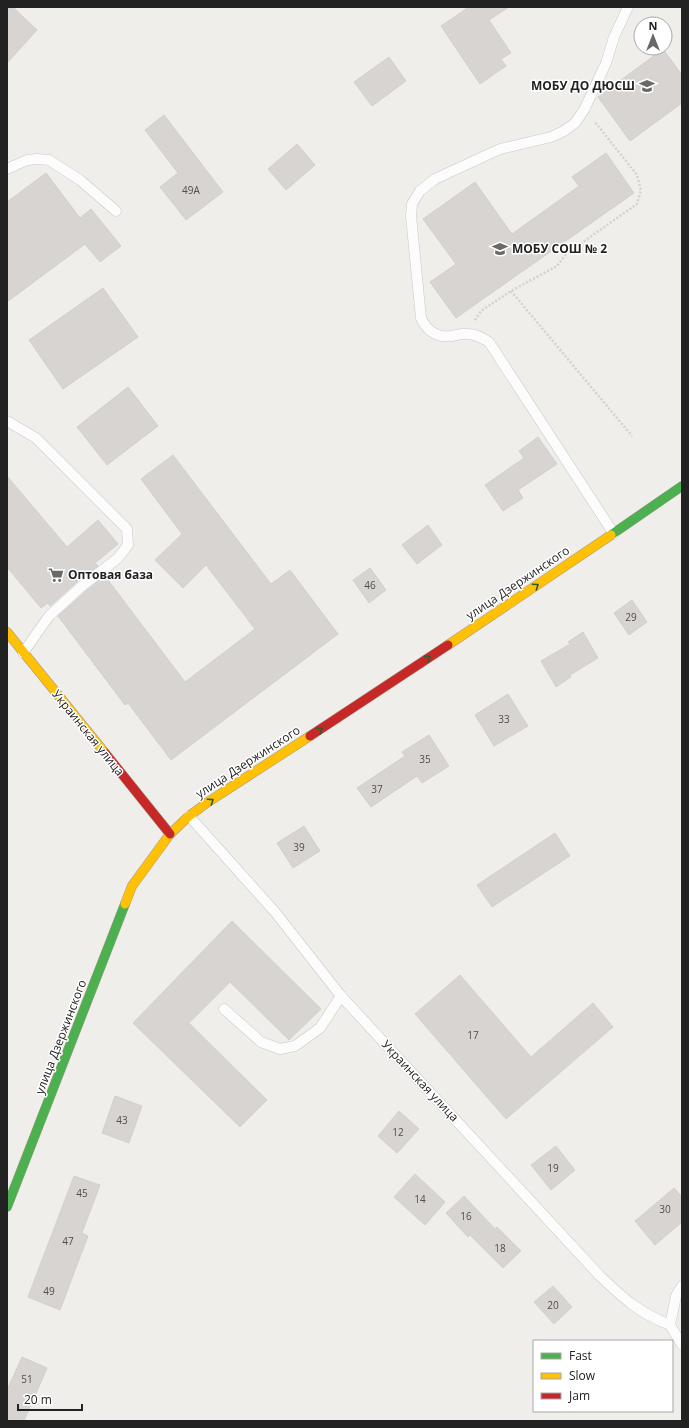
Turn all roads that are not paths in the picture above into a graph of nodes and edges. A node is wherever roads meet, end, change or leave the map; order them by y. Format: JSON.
{"nodes":[{"id":1,"x":628,"y":7,"type":"edge"},
{"id":2,"x":7,"y":169,"type":"edge"},
{"id":3,"x":116,"y":210,"type":"dead end"},
{"id":4,"x":7,"y":421,"type":"edge"},
{"id":5,"x":682,"y":486,"type":"edge"},
{"id":6,"x":614,"y":534,"type":"junction"},
{"id":7,"x":7,"y":632,"type":"edge"},
{"id":8,"x":23,"y":653,"type":"junction"},
{"id":9,"x":189,"y":816,"type":"junction"},
{"id":10,"x":170,"y":834,"type":"junction"},
{"id":11,"x":341,"y":996,"type":"junction"},
{"id":12,"x":224,"y":1009,"type":"dead end"},
{"id":13,"x":7,"y":1207,"type":"edge"},
{"id":14,"x":682,"y":1286,"type":"edge"},
{"id":15,"x":670,"y":1325,"type":"junction"},
{"id":16,"x":682,"y":1345,"type":"edge"}],
"edges":[{"from":1,"to":6,"type":"lane"},
{"from":2,"to":3,"type":"lane"},
{"from":4,"to":8,"type":"lane"},
{"from":5,"to":6,"type":"main road","name":"улица Дзержинского"},
{"from":9,"to":6,"type":"main road","name":"улица Дзержинского","one_way":true},
{"from":7,"to":8,"type":"main road","name":"Украинская улица"},
{"from":8,"to":10,"type":"main road","name":"Украинская улица"},
{"from":9,"to":10,"type":"main road","name":"улица Дзержинского"},
{"from":9,"to":11,"type":"lane","name":"Украинская улица"},
{"from":10,"to":13,"type":"main road","name":"улица Дзержинского"},
{"from":11,"to":12,"type":"lane"},
{"from":11,"to":15,"type":"lane","name":"Украинская улица"},
{"from":14,"to":15,"type":"lane"},
{"from":15,"to":16,"type":"lane"}]}
